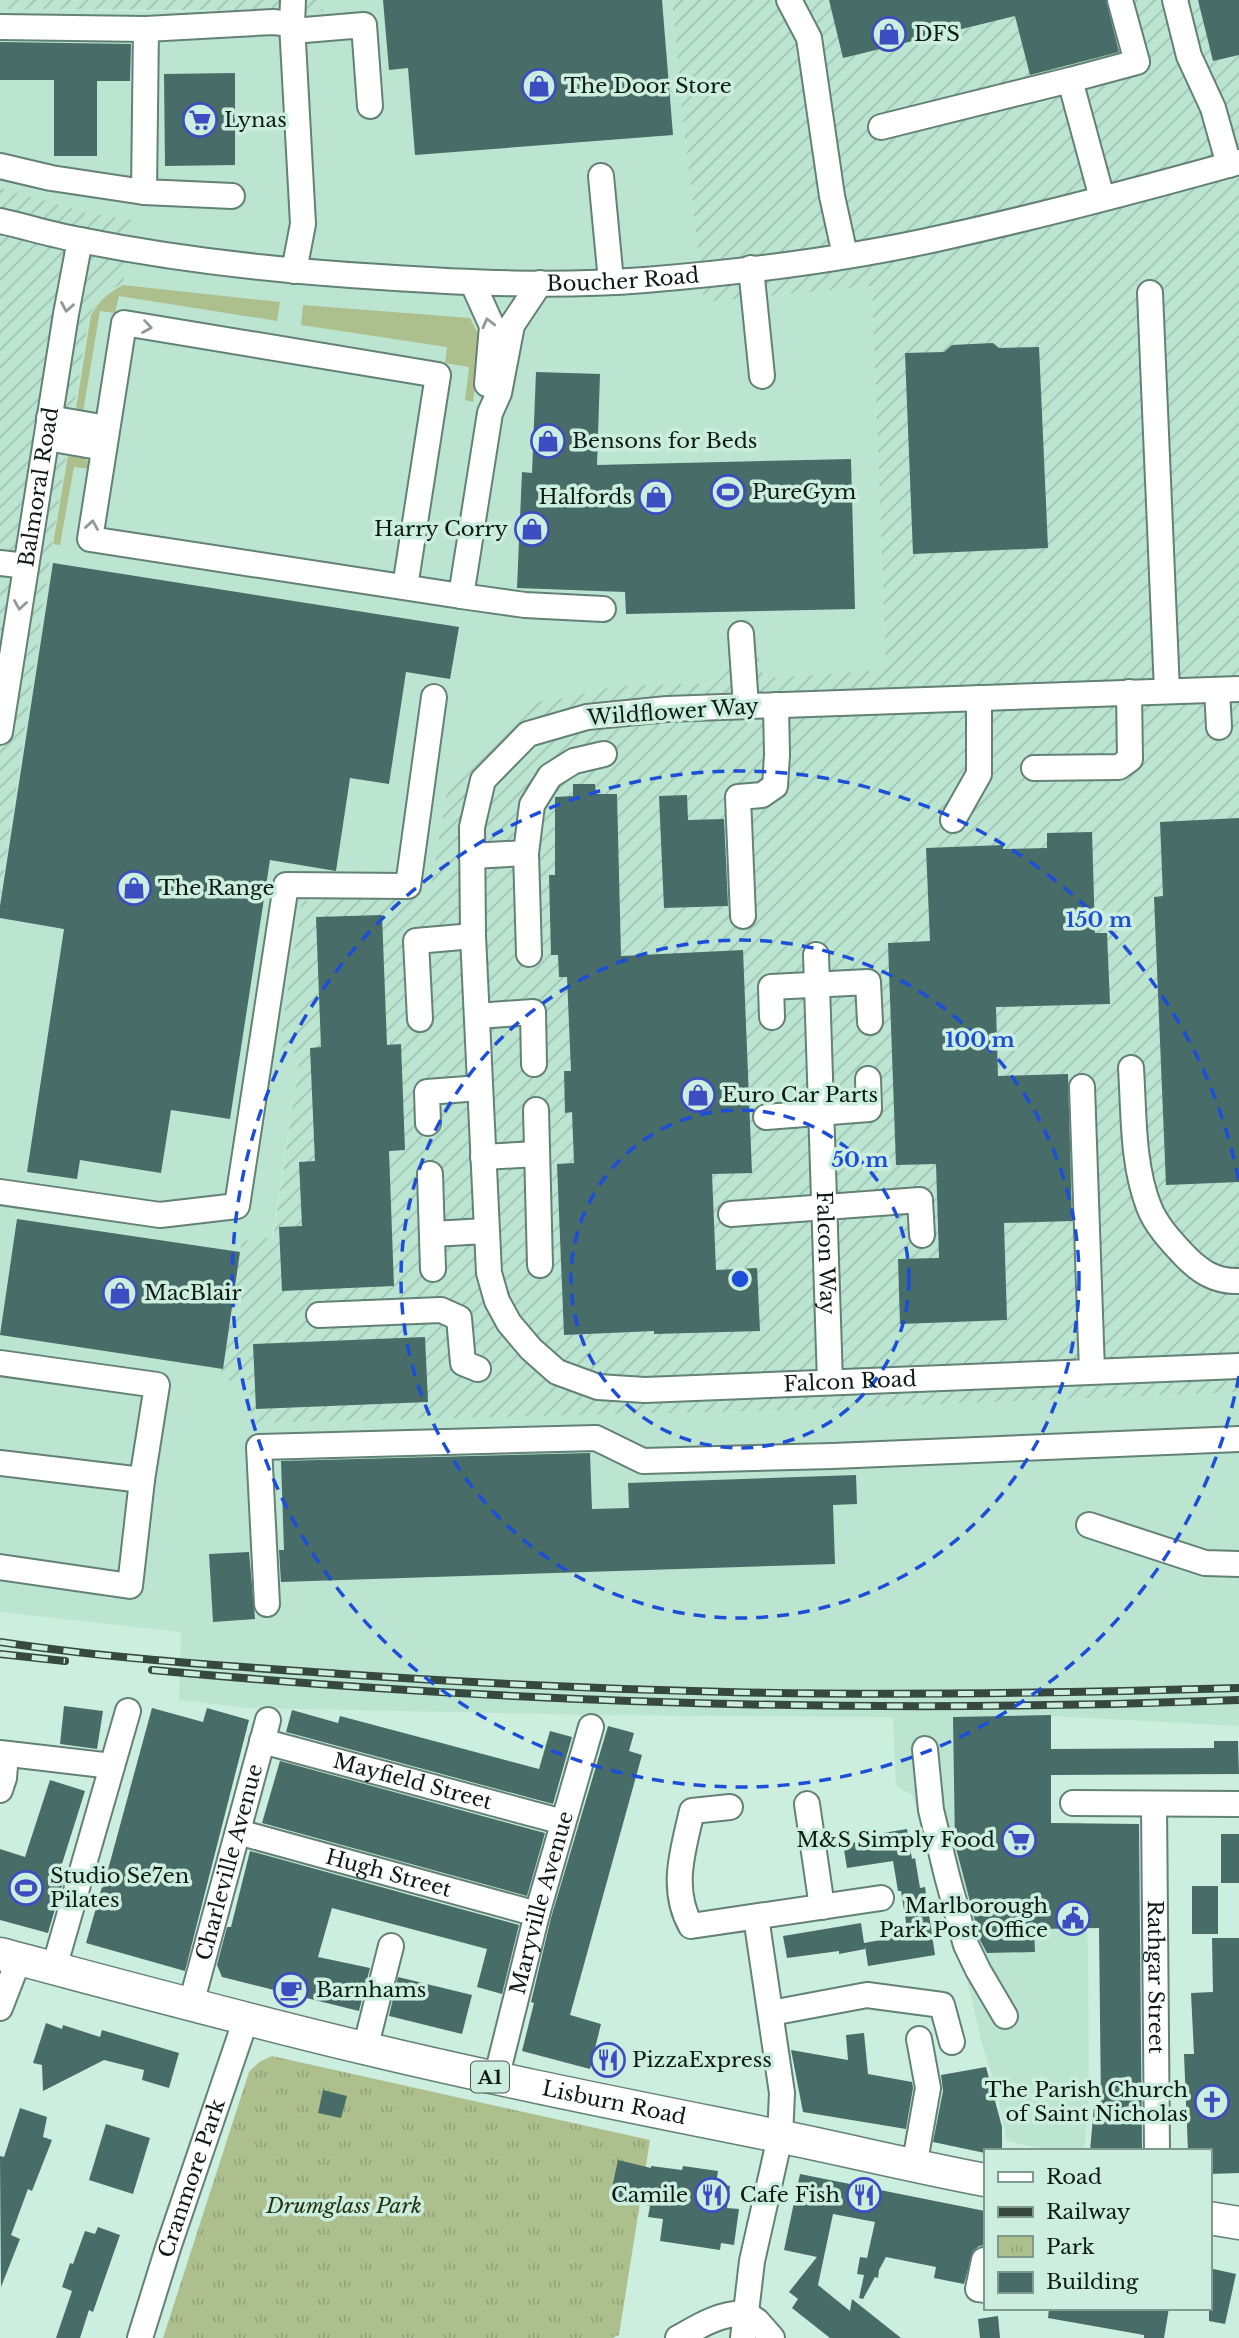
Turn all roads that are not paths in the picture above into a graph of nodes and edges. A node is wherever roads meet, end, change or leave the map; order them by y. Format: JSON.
{"nodes":[{"id":1,"x":789,"y":0,"type":"edge"},
{"id":2,"x":1120,"y":0,"type":"edge"},
{"id":3,"x":1175,"y":0,"type":"edge"},
{"id":4,"x":293,"y":18,"type":"edge"},
{"id":5,"x":0,"y":27,"type":"edge"},
{"id":6,"x":146,"y":29,"type":"junction"},
{"id":7,"x":1070,"y":80,"type":"junction"},
{"id":8,"x":370,"y":106,"type":"dead end"},
{"id":9,"x":881,"y":127,"type":"dead end"},
{"id":10,"x":1234,"y":164,"type":"edge"},
{"id":11,"x":0,"y":166,"type":"edge"},
{"id":12,"x":601,"y":176,"type":"dead end"},
{"id":13,"x":144,"y":192,"type":"junction"},
{"id":14,"x":232,"y":196,"type":"dead end"},
{"id":15,"x":1102,"y":198,"type":"junction"},
{"id":16,"x":0,"y":221,"type":"edge"},
{"id":17,"x":80,"y":240,"type":"junction"},
{"id":18,"x":845,"y":255,"type":"junction"},
{"id":19,"x":751,"y":268,"type":"junction"},
{"id":20,"x":294,"y":271,"type":"junction"},
{"id":21,"x":611,"y":281,"type":"junction"},
{"id":22,"x":540,"y":283,"type":"junction"},
{"id":23,"x":473,"y":284,"type":"junction"},
{"id":24,"x":1150,"y":293,"type":"dead end"},
{"id":25,"x":762,"y":376,"type":"dead end"},
{"id":26,"x":489,"y":413,"type":"junction"},
{"id":27,"x":48,"y":428,"type":"junction"},
{"id":28,"x":105,"y":438,"type":"junction"},
{"id":29,"x":0,"y":563,"type":"edge"},
{"id":30,"x":26,"y":566,"type":"junction"},
{"id":31,"x":405,"y":587,"type":"junction"},
{"id":32,"x":461,"y":596,"type":"junction"},
{"id":33,"x":603,"y":609,"type":"dead end"},
{"id":34,"x":741,"y":634,"type":"dead end"},
{"id":35,"x":1228,"y":689,"type":"edge"},
{"id":36,"x":1167,"y":691,"type":"junction"},
{"id":37,"x":1129,"y":692,"type":"junction"},
{"id":38,"x":434,"y":697,"type":"dead end"},
{"id":39,"x":979,"y":698,"type":"junction"},
{"id":40,"x":776,"y":705,"type":"junction"},
{"id":41,"x":746,"y":706,"type":"junction"},
{"id":42,"x":1219,"y":727,"type":"dead end"},
{"id":43,"x":0,"y":732,"type":"edge"},
{"id":44,"x":604,"y":754,"type":"dead end"},
{"id":45,"x":1034,"y":768,"type":"dead end"},
{"id":46,"x":953,"y":820,"type":"dead end"},
{"id":47,"x":526,"y":853,"type":"junction"},
{"id":48,"x":472,"y":856,"type":"junction"},
{"id":49,"x":743,"y":916,"type":"dead end"},
{"id":50,"x":473,"y":936,"type":"junction"},
{"id":51,"x":529,"y":954,"type":"dead end"},
{"id":52,"x":816,"y":955,"type":"dead end"},
{"id":53,"x":817,"y":985,"type":"junction"},
{"id":54,"x":477,"y":1016,"type":"junction"},
{"id":55,"x":772,"y":1017,"type":"dead end"},
{"id":56,"x":420,"y":1019,"type":"dead end"},
{"id":57,"x":870,"y":1022,"type":"dead end"},
{"id":58,"x":534,"y":1064,"type":"dead end"},
{"id":59,"x":1131,"y":1068,"type":"dead end"},
{"id":60,"x":868,"y":1079,"type":"dead end"},
{"id":61,"x":1082,"y":1087,"type":"dead end"},
{"id":62,"x":480,"y":1088,"type":"junction"},
{"id":63,"x":536,"y":1110,"type":"dead end"},
{"id":64,"x":821,"y":1112,"type":"junction"},
{"id":65,"x":766,"y":1117,"type":"dead end"},
{"id":66,"x":428,"y":1123,"type":"dead end"},
{"id":67,"x":537,"y":1154,"type":"junction"},
{"id":68,"x":483,"y":1157,"type":"junction"},
{"id":69,"x":430,"y":1174,"type":"dead end"},
{"id":70,"x":0,"y":1192,"type":"edge"},
{"id":71,"x":824,"y":1208,"type":"junction"},
{"id":72,"x":731,"y":1214,"type":"dead end"},
{"id":73,"x":486,"y":1231,"type":"junction"},
{"id":74,"x":432,"y":1234,"type":"junction"},
{"id":75,"x":922,"y":1235,"type":"dead end"},
{"id":76,"x":540,"y":1265,"type":"dead end"},
{"id":77,"x":433,"y":1269,"type":"dead end"},
{"id":78,"x":1239,"y":1281,"type":"edge"},
{"id":79,"x":497,"y":1301,"type":"junction"},
{"id":80,"x":319,"y":1315,"type":"dead end"},
{"id":81,"x":459,"y":1318,"type":"junction"},
{"id":82,"x":0,"y":1363,"type":"edge"},
{"id":83,"x":1239,"y":1366,"type":"edge"},
{"id":84,"x":478,"y":1369,"type":"dead end"},
{"id":85,"x":1092,"y":1371,"type":"junction"},
{"id":86,"x":830,"y":1382,"type":"junction"},
{"id":87,"x":1239,"y":1440,"type":"edge"},
{"id":88,"x":0,"y":1463,"type":"edge"},
{"id":89,"x":142,"y":1480,"type":"junction"},
{"id":90,"x":1089,"y":1525,"type":"dead end"},
{"id":91,"x":1239,"y":1564,"type":"edge"},
{"id":92,"x":0,"y":1567,"type":"edge"},
{"id":93,"x":267,"y":1604,"type":"dead end"},
{"id":94,"x":128,"y":1711,"type":"dead end"},
{"id":95,"x":591,"y":1727,"type":"dead end"},
{"id":96,"x":265,"y":1730,"type":"joint"},
{"id":97,"x":925,"y":1749,"type":"dead end"},
{"id":98,"x":3,"y":1753,"type":"edge"},
{"id":99,"x":112,"y":1766,"type":"junction"},
{"id":100,"x":0,"y":1790,"type":"edge"},
{"id":101,"x":1073,"y":1803,"type":"dead end"},
{"id":102,"x":807,"y":1804,"type":"dead end"},
{"id":103,"x":1154,"y":1804,"type":"junction"},
{"id":104,"x":1239,"y":1804,"type":"edge"},
{"id":105,"x":730,"y":1807,"type":"dead end"},
{"id":106,"x":563,"y":1822,"type":"junction"},
{"id":107,"x":238,"y":1832,"type":"junction"},
{"id":108,"x":881,"y":1898,"type":"dead end"},
{"id":109,"x":822,"y":1907,"type":"junction"},
{"id":110,"x":537,"y":1914,"type":"junction"},
{"id":111,"x":756,"y":1917,"type":"junction"},
{"id":112,"x":391,"y":1946,"type":"dead end"},
{"id":113,"x":10,"y":1956,"type":"edge"},
{"id":114,"x":54,"y":1968,"type":"junction"},
{"id":115,"x":191,"y":2004,"type":"junction"},
{"id":116,"x":0,"y":2008,"type":"edge"},
{"id":117,"x":771,"y":2013,"type":"junction"},
{"id":118,"x":1005,"y":2016,"type":"dead end"},
{"id":119,"x":246,"y":2019,"type":"junction"},
{"id":120,"x":919,"y":2039,"type":"dead end"},
{"id":121,"x":952,"y":2042,"type":"dead end"},
{"id":122,"x":365,"y":2049,"type":"junction"},
{"id":123,"x":496,"y":2079,"type":"junction"},
{"id":124,"x":780,"y":2137,"type":"junction"},
{"id":125,"x":1157,"y":2149,"type":"edge"},
{"id":126,"x":914,"y":2167,"type":"junction"},
{"id":127,"x":984,"y":2179,"type":"edge"},
{"id":128,"x":1211,"y":2218,"type":"edge"},
{"id":129,"x":1239,"y":2222,"type":"edge"},
{"id":130,"x":984,"y":2260,"type":"edge"},
{"id":131,"x":984,"y":2290,"type":"edge"},
{"id":132,"x":745,"y":2313,"type":"junction"},
{"id":133,"x":140,"y":2338,"type":"edge"},
{"id":134,"x":678,"y":2338,"type":"edge"},
{"id":135,"x":743,"y":2338,"type":"edge"},
{"id":136,"x":772,"y":2338,"type":"edge"}],
"edges":[{"from":1,"to":18,"type":"street"},
{"from":2,"to":7,"type":"street"},
{"from":3,"to":10,"type":"street"},
{"from":4,"to":6,"type":"street"},
{"from":4,"to":8,"type":"street"},
{"from":4,"to":20,"type":"street"},
{"from":5,"to":6,"type":"street"},
{"from":6,"to":13,"type":"street"},
{"from":7,"to":9,"type":"street"},
{"from":7,"to":15,"type":"street"},
{"from":10,"to":15,"type":"street","name":"Boucher Road"},
{"from":11,"to":13,"type":"street"},
{"from":12,"to":21,"type":"street"},
{"from":13,"to":14,"type":"street"},
{"from":15,"to":18,"type":"street","name":"Boucher Road"},
{"from":16,"to":17,"type":"street","name":"Boucher Road"},
{"from":17,"to":20,"type":"street","name":"Boucher Road"},
{"from":17,"to":27,"type":"street","name":"Balmoral Road","one_way":true},
{"from":18,"to":19,"type":"street","name":"Boucher Road"},
{"from":19,"to":21,"type":"street","name":"Boucher Road"},
{"from":19,"to":25,"type":"street"},
{"from":20,"to":23,"type":"street","name":"Boucher Road"},
{"from":21,"to":22,"type":"street","name":"Boucher Road"},
{"from":22,"to":23,"type":"street","name":"Boucher Road"},
{"from":22,"to":26,"type":"street"},
{"from":26,"to":23,"type":"street","one_way":true},
{"from":24,"to":36,"type":"street"},
{"from":26,"to":32,"type":"street"},
{"from":27,"to":28,"type":"street"},
{"from":27,"to":30,"type":"street","name":"Balmoral Road"},
{"from":31,"to":28,"type":"street","one_way":true},
{"from":28,"to":31,"type":"street","one_way":true},
{"from":29,"to":30,"type":"street"},
{"from":30,"to":43,"type":"street","name":"Balmoral Road","one_way":true},
{"from":31,"to":32,"type":"street"},
{"from":32,"to":33,"type":"street"},
{"from":34,"to":41,"type":"street"},
{"from":35,"to":36,"type":"street","name":"Wildflower Way"},
{"from":35,"to":42,"type":"street"},
{"from":36,"to":37,"type":"street","name":"Wildflower Way"},
{"from":37,"to":39,"type":"street","name":"Wildflower Way"},
{"from":37,"to":45,"type":"street"},
{"from":38,"to":70,"type":"street"},
{"from":39,"to":40,"type":"street","name":"Wildflower Way"},
{"from":39,"to":46,"type":"street"},
{"from":40,"to":41,"type":"street","name":"Wildflower Way"},
{"from":40,"to":49,"type":"street"},
{"from":41,"to":48,"type":"street","name":"Wildflower Way"},
{"from":44,"to":47,"type":"street"},
{"from":47,"to":48,"type":"street"},
{"from":47,"to":51,"type":"street"},
{"from":48,"to":50,"type":"street","name":"Wildflower Way"},
{"from":50,"to":54,"type":"street","name":"Wildflower Way"},
{"from":50,"to":56,"type":"street"},
{"from":52,"to":53,"type":"street","name":"Falcon Way"},
{"from":53,"to":55,"type":"street"},
{"from":53,"to":57,"type":"street"},
{"from":53,"to":64,"type":"street","name":"Falcon Way"},
{"from":54,"to":58,"type":"street"},
{"from":54,"to":62,"type":"street","name":"Wildflower Way"},
{"from":59,"to":78,"type":"street"},
{"from":60,"to":64,"type":"street"},
{"from":61,"to":85,"type":"street"},
{"from":62,"to":66,"type":"street"},
{"from":62,"to":68,"type":"street","name":"Wildflower Way"},
{"from":63,"to":67,"type":"street"},
{"from":64,"to":65,"type":"street"},
{"from":64,"to":71,"type":"street","name":"Falcon Way"},
{"from":67,"to":68,"type":"street"},
{"from":67,"to":76,"type":"street"},
{"from":68,"to":73,"type":"street","name":"Wildflower Way"},
{"from":69,"to":74,"type":"street"},
{"from":71,"to":72,"type":"street"},
{"from":71,"to":75,"type":"street"},
{"from":71,"to":86,"type":"street","name":"Falcon Way"},
{"from":73,"to":74,"type":"street"},
{"from":73,"to":79,"type":"street","name":"Wildflower Way"},
{"from":74,"to":77,"type":"street"},
{"from":79,"to":81,"type":"street"},
{"from":79,"to":86,"type":"street","name":"Falcon Road"},
{"from":80,"to":81,"type":"street"},
{"from":81,"to":84,"type":"street"},
{"from":82,"to":89,"type":"street"},
{"from":83,"to":85,"type":"street","name":"Falcon Road"},
{"from":85,"to":86,"type":"street","name":"Falcon Road"},
{"from":87,"to":93,"type":"street"},
{"from":88,"to":89,"type":"street"},
{"from":89,"to":92,"type":"street"},
{"from":90,"to":91,"type":"street"},
{"from":94,"to":99,"type":"street"},
{"from":95,"to":106,"type":"street","name":"Maryville Avenue"},
{"from":96,"to":106,"type":"street","name":"Mayfield Street"},
{"from":96,"to":107,"type":"street","name":"Charleville Avenue"},
{"from":97,"to":118,"type":"street"},
{"from":98,"to":99,"type":"street"},
{"from":98,"to":100,"type":"street"},
{"from":99,"to":114,"type":"street"},
{"from":101,"to":103,"type":"street"},
{"from":102,"to":109,"type":"street"},
{"from":103,"to":104,"type":"street"},
{"from":103,"to":125,"type":"street","name":"Rathgar Street"},
{"from":105,"to":111,"type":"street"},
{"from":106,"to":110,"type":"street","name":"Maryville Avenue"},
{"from":107,"to":110,"type":"street","name":"Hugh Street"},
{"from":107,"to":115,"type":"street","name":"Charleville Avenue"},
{"from":108,"to":109,"type":"street"},
{"from":109,"to":111,"type":"street"},
{"from":110,"to":123,"type":"street","name":"Maryville Avenue"},
{"from":111,"to":117,"type":"street"},
{"from":112,"to":122,"type":"street"},
{"from":113,"to":114,"type":"main road","name":"Lisburn Road","number":"A1"},
{"from":113,"to":116,"type":"street"},
{"from":114,"to":115,"type":"main road","name":"Lisburn Road","number":"A1"},
{"from":115,"to":119,"type":"main road","name":"Lisburn Road","number":"A1"},
{"from":117,"to":121,"type":"street"},
{"from":117,"to":124,"type":"street"},
{"from":119,"to":122,"type":"main road","name":"Lisburn Road","number":"A1"},
{"from":119,"to":133,"type":"street","name":"Cranmore Park"},
{"from":120,"to":126,"type":"street"},
{"from":122,"to":123,"type":"main road","name":"Lisburn Road","number":"A1"},
{"from":123,"to":124,"type":"main road","name":"Lisburn Road","number":"A1"},
{"from":124,"to":126,"type":"main road","name":"Lisburn Road","number":"A1"},
{"from":124,"to":132,"type":"street"},
{"from":126,"to":127,"type":"main road","name":"Lisburn Road","number":"A1"},
{"from":128,"to":129,"type":"main road"},
{"from":130,"to":131,"type":"street"},
{"from":132,"to":134,"type":"street"},
{"from":132,"to":135,"type":"street"},
{"from":132,"to":136,"type":"street"}]}
